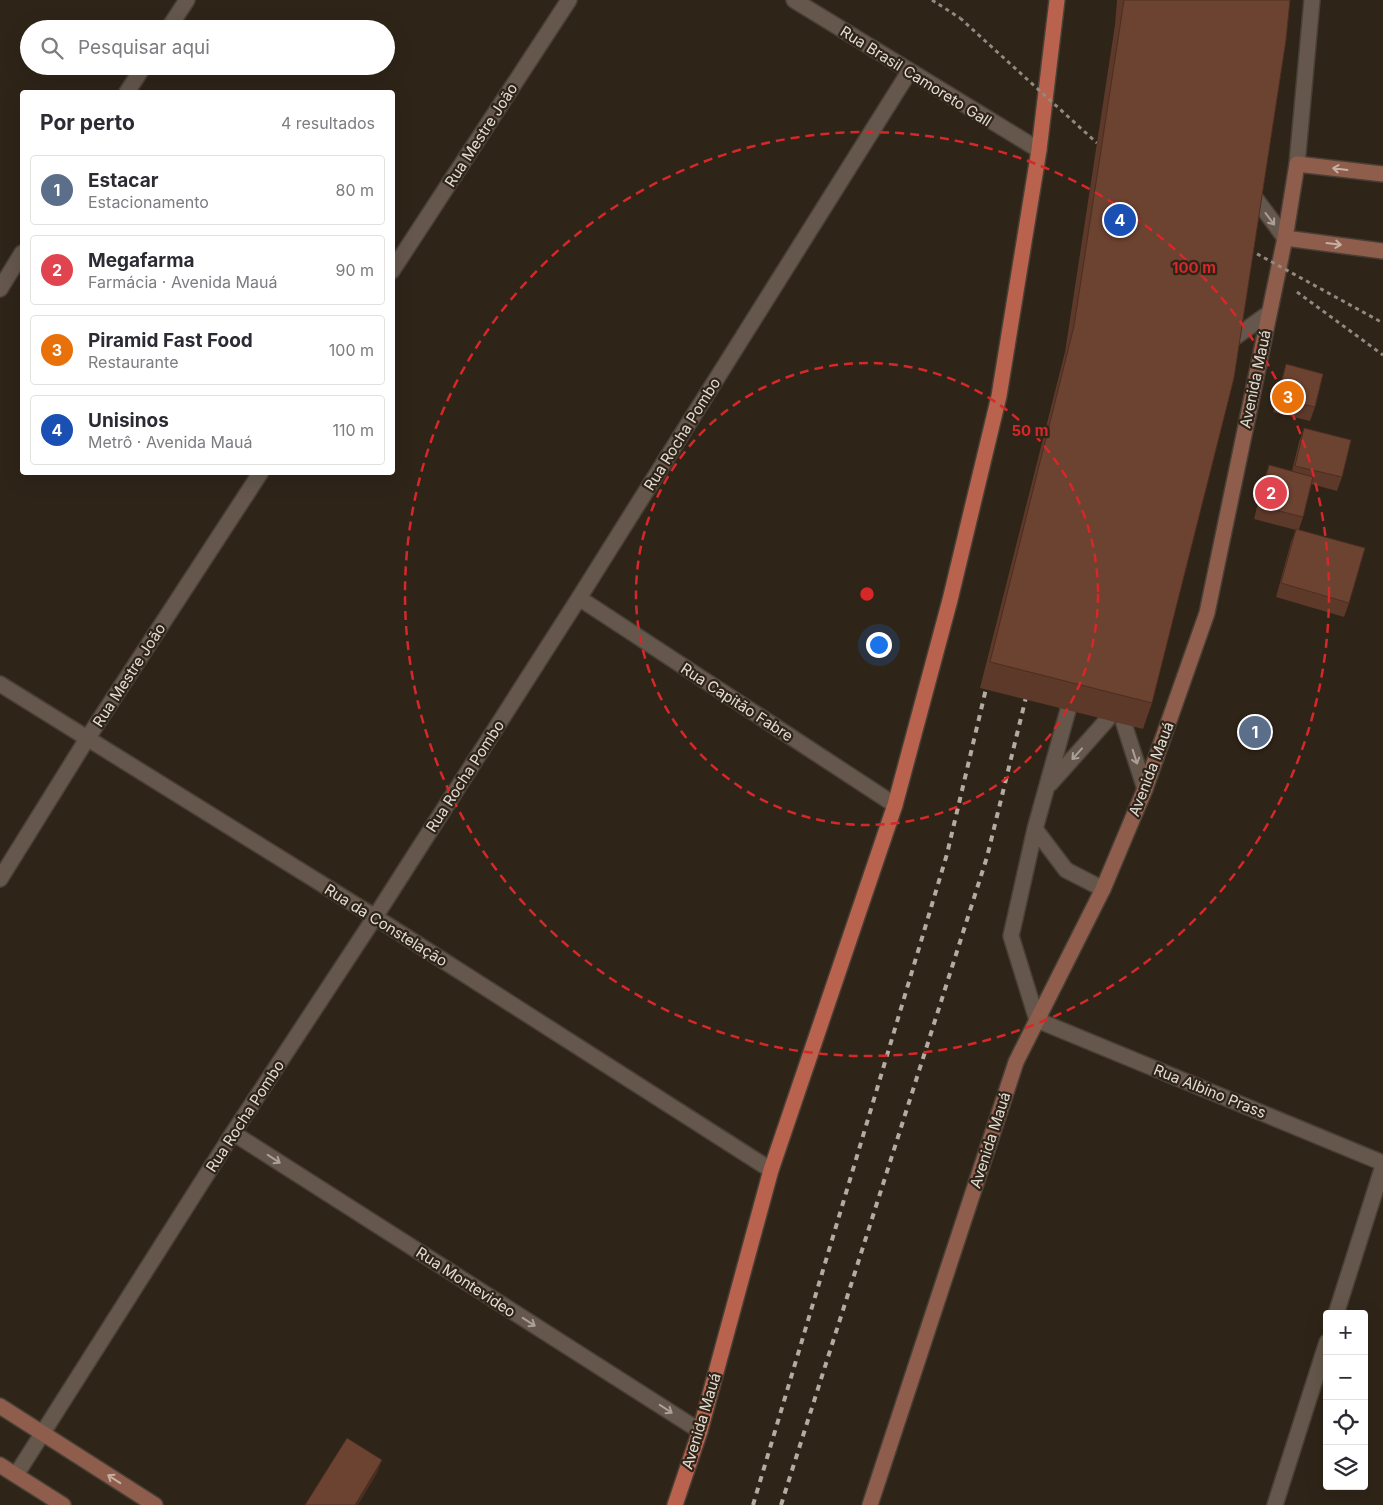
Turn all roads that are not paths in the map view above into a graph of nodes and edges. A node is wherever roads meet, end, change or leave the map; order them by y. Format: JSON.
{"nodes":[{"id":1,"x":187,"y":0,"type":"edge"},
{"id":2,"x":569,"y":0,"type":"edge"},
{"id":3,"x":794,"y":0,"type":"edge"},
{"id":4,"x":1057,"y":0,"type":"edge"},
{"id":5,"x":1312,"y":0,"type":"edge"},
{"id":6,"x":174,"y":20,"type":"edge"},
{"id":7,"x":909,"y":72,"type":"junction"},
{"id":8,"x":138,"y":75,"type":"edge"},
{"id":9,"x":128,"y":90,"type":"edge"},
{"id":10,"x":1039,"y":150,"type":"junction"},
{"id":11,"x":1297,"y":164,"type":"junction"},
{"id":12,"x":1383,"y":174,"type":"edge"},
{"id":13,"x":1256,"y":199,"type":"edge"},
{"id":14,"x":1285,"y":238,"type":"junction"},
{"id":15,"x":1383,"y":251,"type":"edge"},
{"id":16,"x":20,"y":256,"type":"edge"},
{"id":17,"x":395,"y":265,"type":"edge"},
{"id":18,"x":4,"y":273,"type":"edge"},
{"id":19,"x":0,"y":289,"type":"edge"},
{"id":20,"x":1269,"y":313,"type":"junction"},
{"id":21,"x":1234,"y":338,"type":"edge"},
{"id":22,"x":259,"y":475,"type":"edge"},
{"id":23,"x":579,"y":598,"type":"junction"},
{"id":24,"x":0,"y":684,"type":"edge"},
{"id":25,"x":1068,"y":710,"type":"edge"},
{"id":26,"x":1107,"y":720,"type":"edge"},
{"id":27,"x":1124,"y":724,"type":"edge"},
{"id":28,"x":87,"y":739,"type":"junction"},
{"id":29,"x":1047,"y":787,"type":"junction"},
{"id":30,"x":1145,"y":789,"type":"junction"},
{"id":31,"x":895,"y":805,"type":"junction"},
{"id":32,"x":1035,"y":829,"type":"junction"},
{"id":33,"x":0,"y":879,"type":"edge"},
{"id":34,"x":1103,"y":890,"type":"junction"},
{"id":35,"x":375,"y":917,"type":"junction"},
{"id":36,"x":1037,"y":1020,"type":"junction"},
{"id":37,"x":233,"y":1133,"type":"junction"},
{"id":38,"x":1383,"y":1164,"type":"edge"},
{"id":39,"x":771,"y":1170,"type":"junction"},
{"id":40,"x":1337,"y":1310,"type":"edge"},
{"id":41,"x":1323,"y":1355,"type":"edge"},
{"id":42,"x":0,"y":1406,"type":"edge"},
{"id":43,"x":700,"y":1431,"type":"junction"},
{"id":44,"x":44,"y":1434,"type":"junction"},
{"id":45,"x":0,"y":1465,"type":"edge"},
{"id":46,"x":16,"y":1475,"type":"junction"},
{"id":47,"x":63,"y":1505,"type":"edge"},
{"id":48,"x":155,"y":1505,"type":"edge"},
{"id":49,"x":675,"y":1505,"type":"edge"},
{"id":50,"x":870,"y":1505,"type":"edge"},
{"id":51,"x":1275,"y":1505,"type":"edge"}],
"edges":[{"from":1,"to":6,"type":"street"},
{"from":2,"to":17,"type":"street","name":"Rua Mestre João"},
{"from":3,"to":7,"type":"street","name":"Rua Brasil Camoreto Gall"},
{"from":4,"to":10,"type":"main road","name":"Avenida Mauá"},
{"from":5,"to":11,"type":"street","name":"Avenida Mauá"},
{"from":7,"to":10,"type":"street","name":"Rua Brasil Camoreto Gall"},
{"from":7,"to":23,"type":"street","name":"Rua Rocha Pombo"},
{"from":8,"to":9,"type":"street"},
{"from":10,"to":31,"type":"main road","name":"Avenida Mauá"},
{"from":12,"to":11,"type":"main road","one_way":true},
{"from":11,"to":14,"type":"main road","name":"Avenida Mauá"},
{"from":13,"to":14,"type":"street","one_way":true},
{"from":14,"to":15,"type":"main road","one_way":true},
{"from":14,"to":20,"type":"main road","name":"Avenida Mauá"},
{"from":16,"to":18,"type":"street"},
{"from":18,"to":19,"type":"street"},
{"from":20,"to":21,"type":"street"},
{"from":20,"to":30,"type":"main road","name":"Avenida Mauá"},
{"from":22,"to":28,"type":"street","name":"Rua Mestre João"},
{"from":23,"to":31,"type":"street","name":"Rua Capitão Fabre"},
{"from":23,"to":35,"type":"street","name":"Rua Rocha Pombo"},
{"from":24,"to":28,"type":"street","name":"Rua da Constelação"},
{"from":25,"to":29,"type":"street"},
{"from":26,"to":29,"type":"street","one_way":true},
{"from":27,"to":30,"type":"street","one_way":true},
{"from":28,"to":33,"type":"street","name":"Rua Mestre João"},
{"from":28,"to":35,"type":"street","name":"Rua da Constelação"},
{"from":29,"to":32,"type":"street"},
{"from":30,"to":34,"type":"main road","name":"Avenida Mauá"},
{"from":31,"to":39,"type":"main road","name":"Avenida Mauá"},
{"from":32,"to":34,"type":"street"},
{"from":32,"to":36,"type":"street"},
{"from":34,"to":36,"type":"main road","name":"Avenida Mauá"},
{"from":35,"to":37,"type":"street","name":"Rua Rocha Pombo"},
{"from":35,"to":39,"type":"street","name":"Rua da Constelação"},
{"from":36,"to":38,"type":"street","name":"Rua Albino Prass"},
{"from":36,"to":50,"type":"main road","name":"Avenida Mauá"},
{"from":37,"to":43,"type":"street","name":"Rua Montevideo","one_way":true},
{"from":37,"to":44,"type":"street","name":"Rua Rocha Pombo"},
{"from":38,"to":40,"type":"street"},
{"from":39,"to":43,"type":"main road","name":"Avenida Mauá"},
{"from":41,"to":51,"type":"street"},
{"from":42,"to":44,"type":"main road"},
{"from":43,"to":49,"type":"main road","name":"Avenida Mauá"},
{"from":44,"to":46,"type":"street","name":"Rua Rocha Pombo"},
{"from":48,"to":44,"type":"main road","one_way":true},
{"from":45,"to":46,"type":"main road"},
{"from":46,"to":47,"type":"main road"}]}
